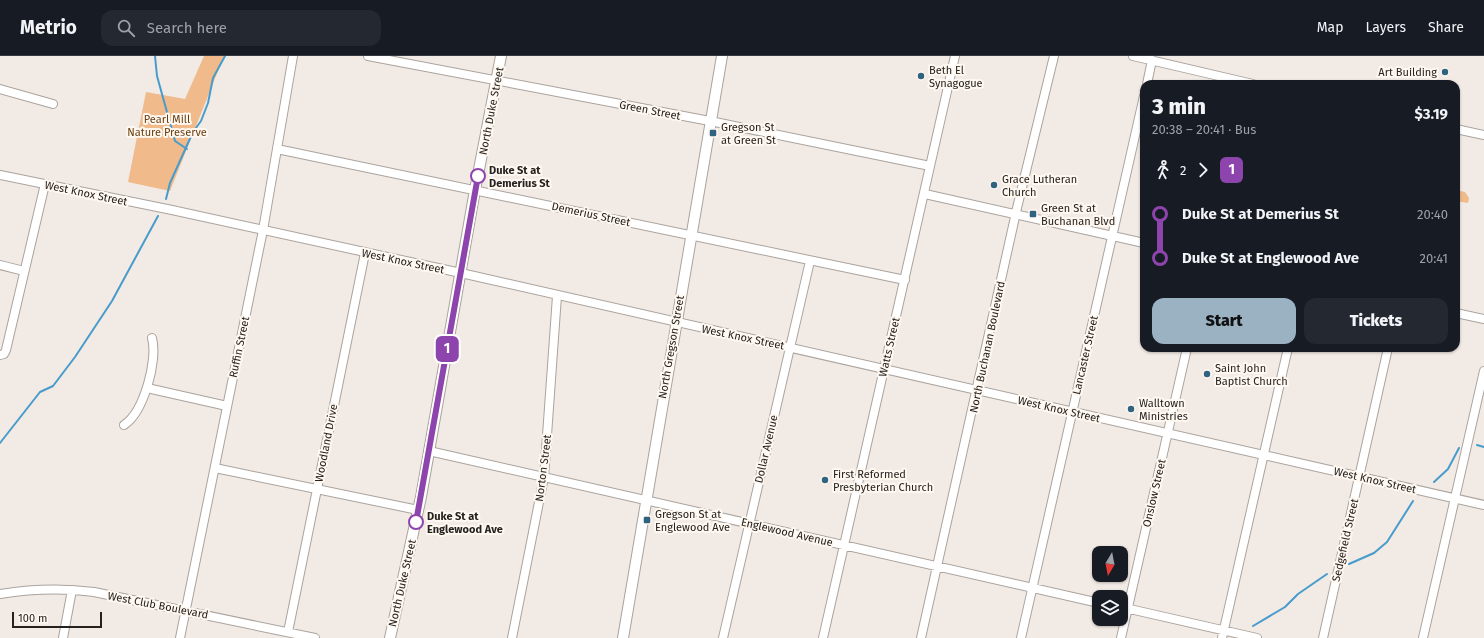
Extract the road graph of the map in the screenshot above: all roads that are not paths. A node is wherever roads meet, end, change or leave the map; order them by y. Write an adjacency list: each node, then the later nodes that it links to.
1 (293, 56): 18 (street, Ruffin Street)
2 (368, 56): 9 (street, Green Street)
3 (501, 56): 9 (main road, North Duke Street)
4 (722, 56): 15 (main road, North Gregson Street)
5 (955, 56): 19 (street, Watts Street)
6 (1054, 56): 24 (street, North Buchanan Boulevard)
7 (1133, 56): 8 (street)
8 (1152, 60): 10 (street); 11 (street)
9 (497, 80): 15 (street, Green Street); 22 (main road, North Duke Street)
10 (1148, 80)
11 (1234, 80)
12 (0, 89): 13 (street)
13 (53, 104)
14 (1140, 113): 27 (street, Lancaster Street)
15 (710, 122): 19 (street, Green Street); 26 (main road, North Gregson Street)
16 (1460, 130): 17 (street)
17 (1484, 135)
18 (277, 149): 22 (street, Demerius Street); 25 (street, Ruffin Street)
19 (930, 166): 23 (street, Watts Street)
20 (0, 175): 21 (street, West Knox Street)
21 (45, 184): 25 (street, West Knox Street); 32 (street)
22 (475, 190): 26 (street, Demerius Street); 33 (main road, North Duke Street)
23 (925, 194): 24 (street); 34 (street, Watts Street)
24 (1016, 214): 27 (street); 48 (street, North Buchanan Boulevard)
25 (263, 230): 29 (street, West Knox Street); 49 (street, Ruffin Street)
26 (690, 235): 30 (street, Demerius Street); 38 (main road, North Gregson Street)
27 (1111, 235): 28 (street); 50 (street, Lancaster Street)
28 (1140, 241)
29 (365, 253): 33 (street, West Knox Street); 58 (street, Woodland Drive)
30 (810, 261): 34 (street, Demerius Street); 40 (street, Dollar Avenue)
31 (0, 265): 32 (street)
32 (24, 270): 44 (street)
33 (461, 273): 35 (street, West Knox Street); 53 (main road, North Duke Street)
34 (905, 280): 45 (street, Watts Street)
35 (557, 296): 38 (street, West Knox Street); 56 (street, Norton Street)
36 (1460, 314): 37 (street)
37 (1484, 319)
38 (675, 322): 40 (street, West Knox Street); 60 (main road, North Gregson Street)
39 (152, 338): 47 (street)
40 (790, 347): 45 (street, West Knox Street); 63 (street, Dollar Avenue)
41 (1186, 352): 52 (street, Onslow Street)
42 (1287, 352): 54 (street)
43 (1387, 352): 57 (street, Sedgefield Street)
44 (0, 355)
45 (884, 369): 48 (street, West Knox Street); 64 (street, Watts Street)
46 (1484, 371): 59 (street)
47 (147, 388): 49 (street); 51 (street)
48 (977, 390): 50 (street, West Knox Street); 65 (street, North Buchanan Boulevard)
49 (227, 406): 55 (street, Ruffin Street)
50 (1072, 412): 52 (street, West Knox Street); 66 (street, Lancaster Street)
51 (124, 425)
52 (1168, 433): 54 (street, West Knox Street); 68 (street, Onslow Street)
53 (429, 451): 56 (street, Englewood Avenue); 62 (main road, North Duke Street)
54 (1264, 455): 57 (street, West Knox Street); 75 (street)
55 (214, 468): 58 (street); 72 (street, Ruffin Street)
56 (544, 477): 60 (street, Englewood Avenue); 80 (street, Norton Street)
57 (1359, 477): 59 (street, West Knox Street); 88 (street, Sedgefield Street)
58 (317, 489): 62 (street); 74 (street, Woodland Drive)
59 (1455, 498): 61 (street, West Knox Street); 89 (street)
60 (646, 499): 63 (street, Englewood Avenue); 81 (main road, North Gregson Street)
61 (1484, 505)
62 (418, 510): 79 (main road, North Duke Street)
63 (749, 523): 64 (street, Englewood Avenue); 82 (street, Dollar Avenue)
64 (844, 545): 65 (street, Englewood Avenue); 83 (street, Watts Street)
65 (937, 566): 66 (street, Englewood Avenue); 84 (street, North Buchanan Boulevard)
66 (1032, 588): 70 (street, Englewood Avenue); 85 (street, Lancaster Street)
67 (72, 590): 69 (street, West Club Boulevard); 72 (street, West Club Boulevard); 76 (street)
68 (1128, 592)
69 (0, 594)
70 (1092, 601)
71 (1128, 609): 75 (street)
72 (185, 611): 74 (street, West Club Boulevard); 77 (street, Ruffin Street)
73 (1122, 626): 86 (street, Onslow Street)
74 (288, 632): 78 (street, West Club Boulevard)
75 (1223, 634): 87 (street)
76 (63, 638)
77 (180, 638)
78 (315, 638)
79 (390, 638)
80 (512, 638)
81 (623, 638)
82 (723, 638)
83 (823, 638)
84 (921, 638)
85 (1020, 638)
86 (1121, 638)
87 (1258, 638)
88 (1323, 638)
89 (1423, 638)

